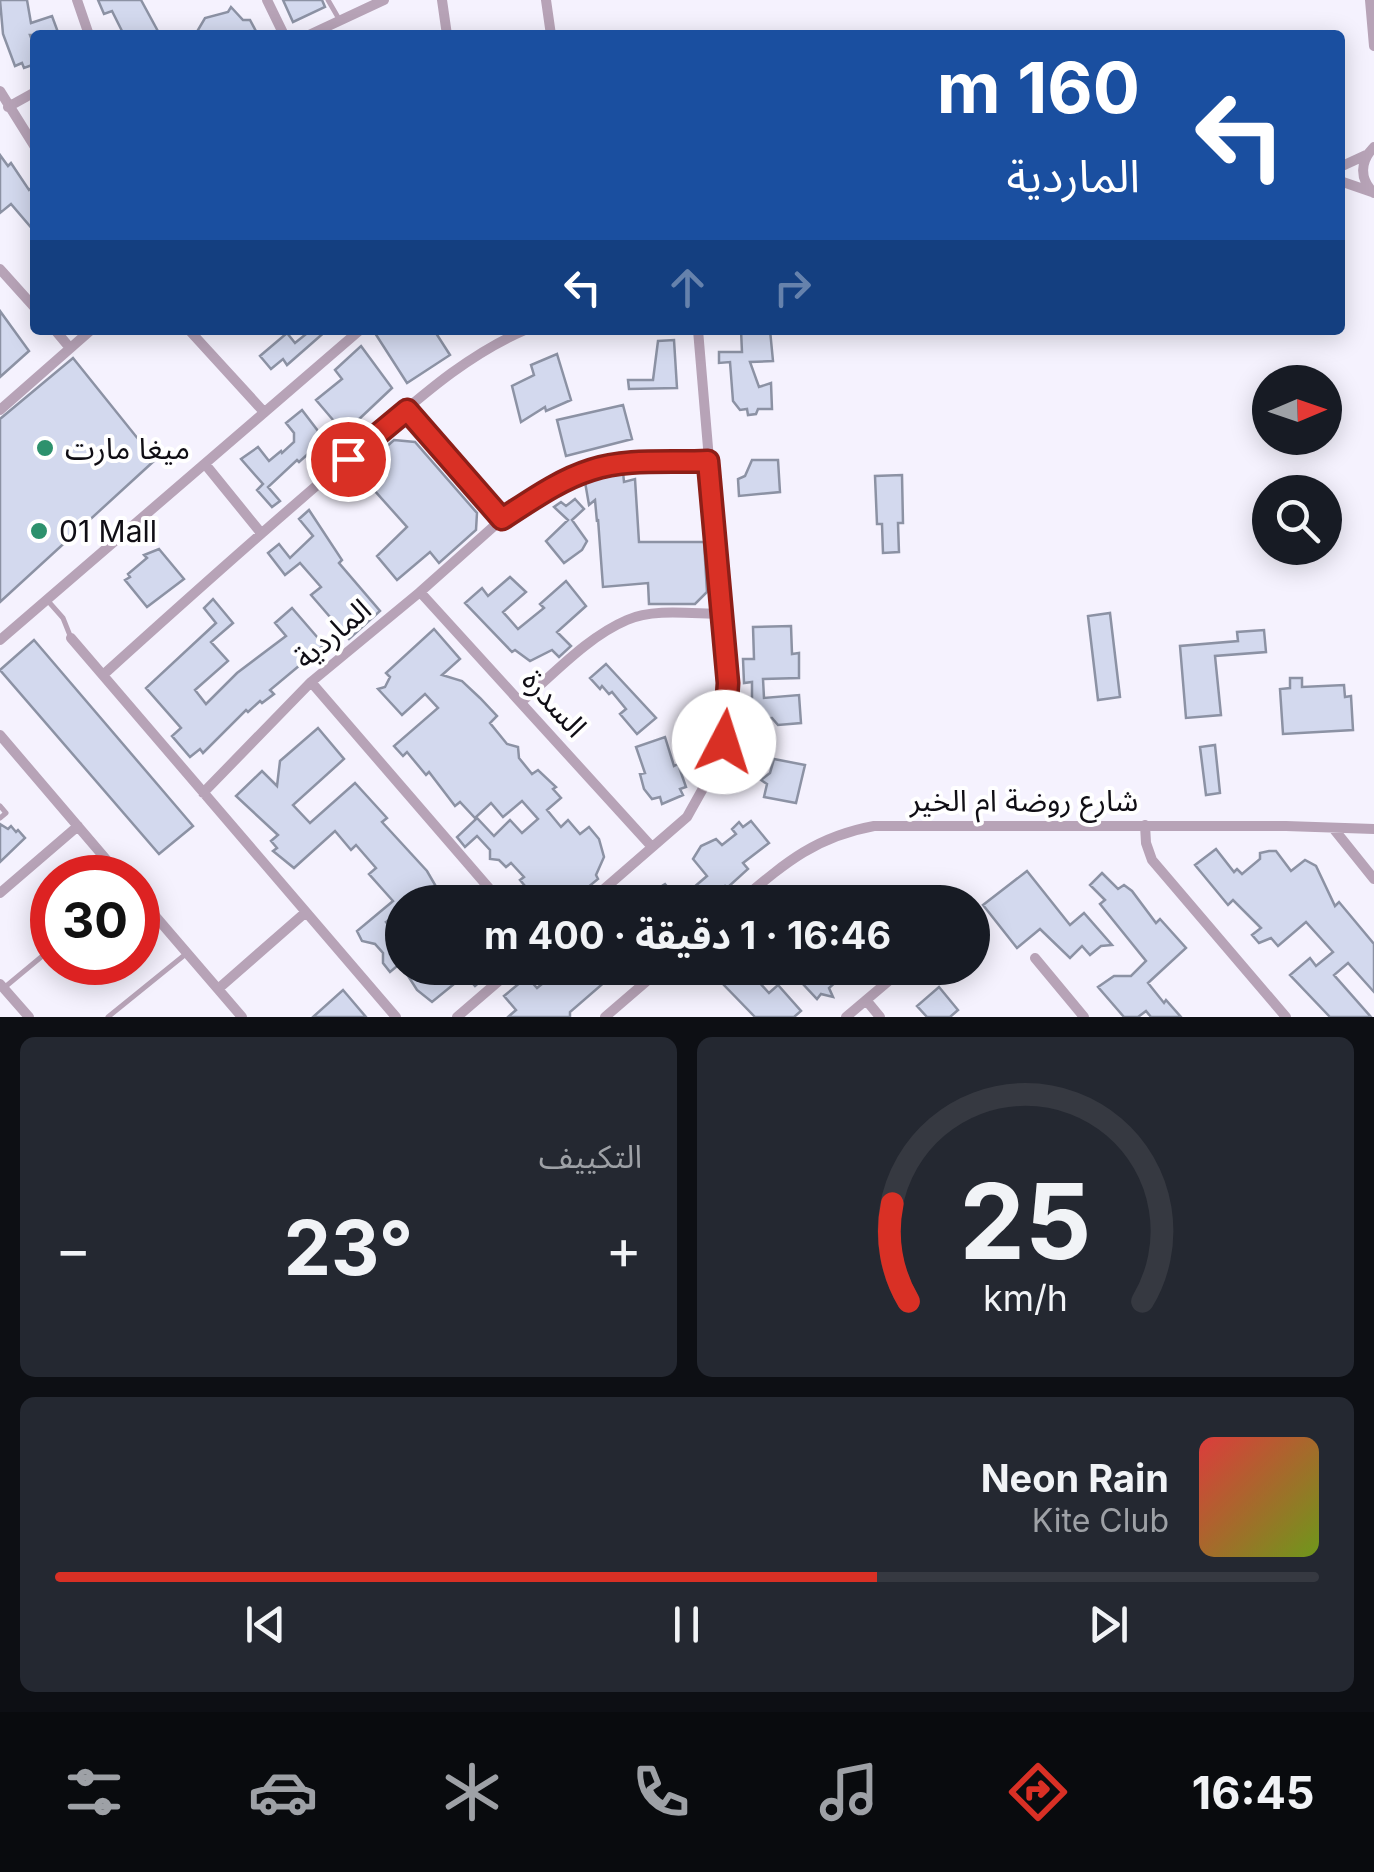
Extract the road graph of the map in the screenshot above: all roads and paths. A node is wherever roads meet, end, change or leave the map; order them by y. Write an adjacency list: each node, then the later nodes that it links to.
1 (77, 0): 9 (street)
2 (268, 0): 10 (street)
3 (328, 0): 8 (lane)
4 (384, 0): 8 (street)
5 (442, 0): 12 (street)
6 (546, 0): 13 (street)
7 (1370, 0): 14 (street)
8 (339, 19): 11 (street)
9 (87, 30)
10 (282, 30)
11 (318, 30)
12 (446, 30)
13 (550, 30)
14 (1374, 46)
15 (0, 92): 17 (street)
16 (30, 95): 17 (street)
17 (8, 107): 18 (street)
18 (30, 140)
19 (1370, 151): 20 (street); 22 (street)
20 (1345, 164)
21 (1345, 182): 22 (street)
22 (1374, 193)
23 (0, 269): 24 (street)
24 (30, 302)
25 (59, 335): 31 (street)
26 (85, 335): 31 (street)
27 (194, 335): 34 (street)
28 (354, 335): 34 (street)
29 (512, 335): 33 (street)
30 (698, 335): 35 (street)
31 (70, 348): 32 (street)
32 (0, 410)
33 (407, 410): 37 (street); 38 (street)
34 (264, 412): 36 (street)
35 (708, 461): 37 (street, الماردية); 41 (street)
36 (205, 464): 38 (street); 40 (street)
37 (502, 519): 39 (street, الماردية)
38 (260, 533): 44 (street)
39 (420, 592): 45 (street, الماردية); 46 (street, السدرة)
40 (46, 599): 42 (lane); 43 (street)
41 (722, 614): 46 (street); 55 (street)
42 (71, 638): 44 (street)
43 (0, 640)
44 (103, 675): 48 (street)
45 (311, 682): 48 (street, الماردية); 58 (street)
46 (521, 702): 55 (street, السدرة)
47 (0, 735): 52 (street)
48 (202, 793): 62 (street)
49 (0, 806): 50 (lane)
50 (0, 818)
51 (1145, 825): 53 (street, شارع روضة ام الخير); 60 (street, شارع روضة ام الخير); 82 (street)
52 (78, 826): 56 (street); 61 (street)
53 (1333, 828): 54 (street, شارع روضة ام الخير); 57 (street)
54 (1374, 829)
55 (652, 848): 59 (street)
56 (103, 855)
57 (1374, 879)
58 (486, 885)
59 (611, 885)
60 (759, 885)
61 (0, 892)
62 (306, 912): 71 (street); 77 (street)
63 (160, 922): 64 (street)
64 (187, 953): 71 (street); 75 (lane)
65 (1035, 958): 73 (street)
66 (30, 965): 70 (lane)
67 (494, 985): 78 (street)
68 (641, 985): 79 (street)
69 (884, 985): 72 (street)
70 (2, 986): 74 (street)
71 (218, 989): 76 (street)
72 (866, 1000): 80 (street); 81 (street)
73 (1078, 1015)
74 (29, 1017)
75 (108, 1017)
76 (242, 1017)
77 (396, 1017)
78 (457, 1017)
79 (605, 1017)
80 (846, 1017)
81 (880, 1017)
82 (1286, 1017)

